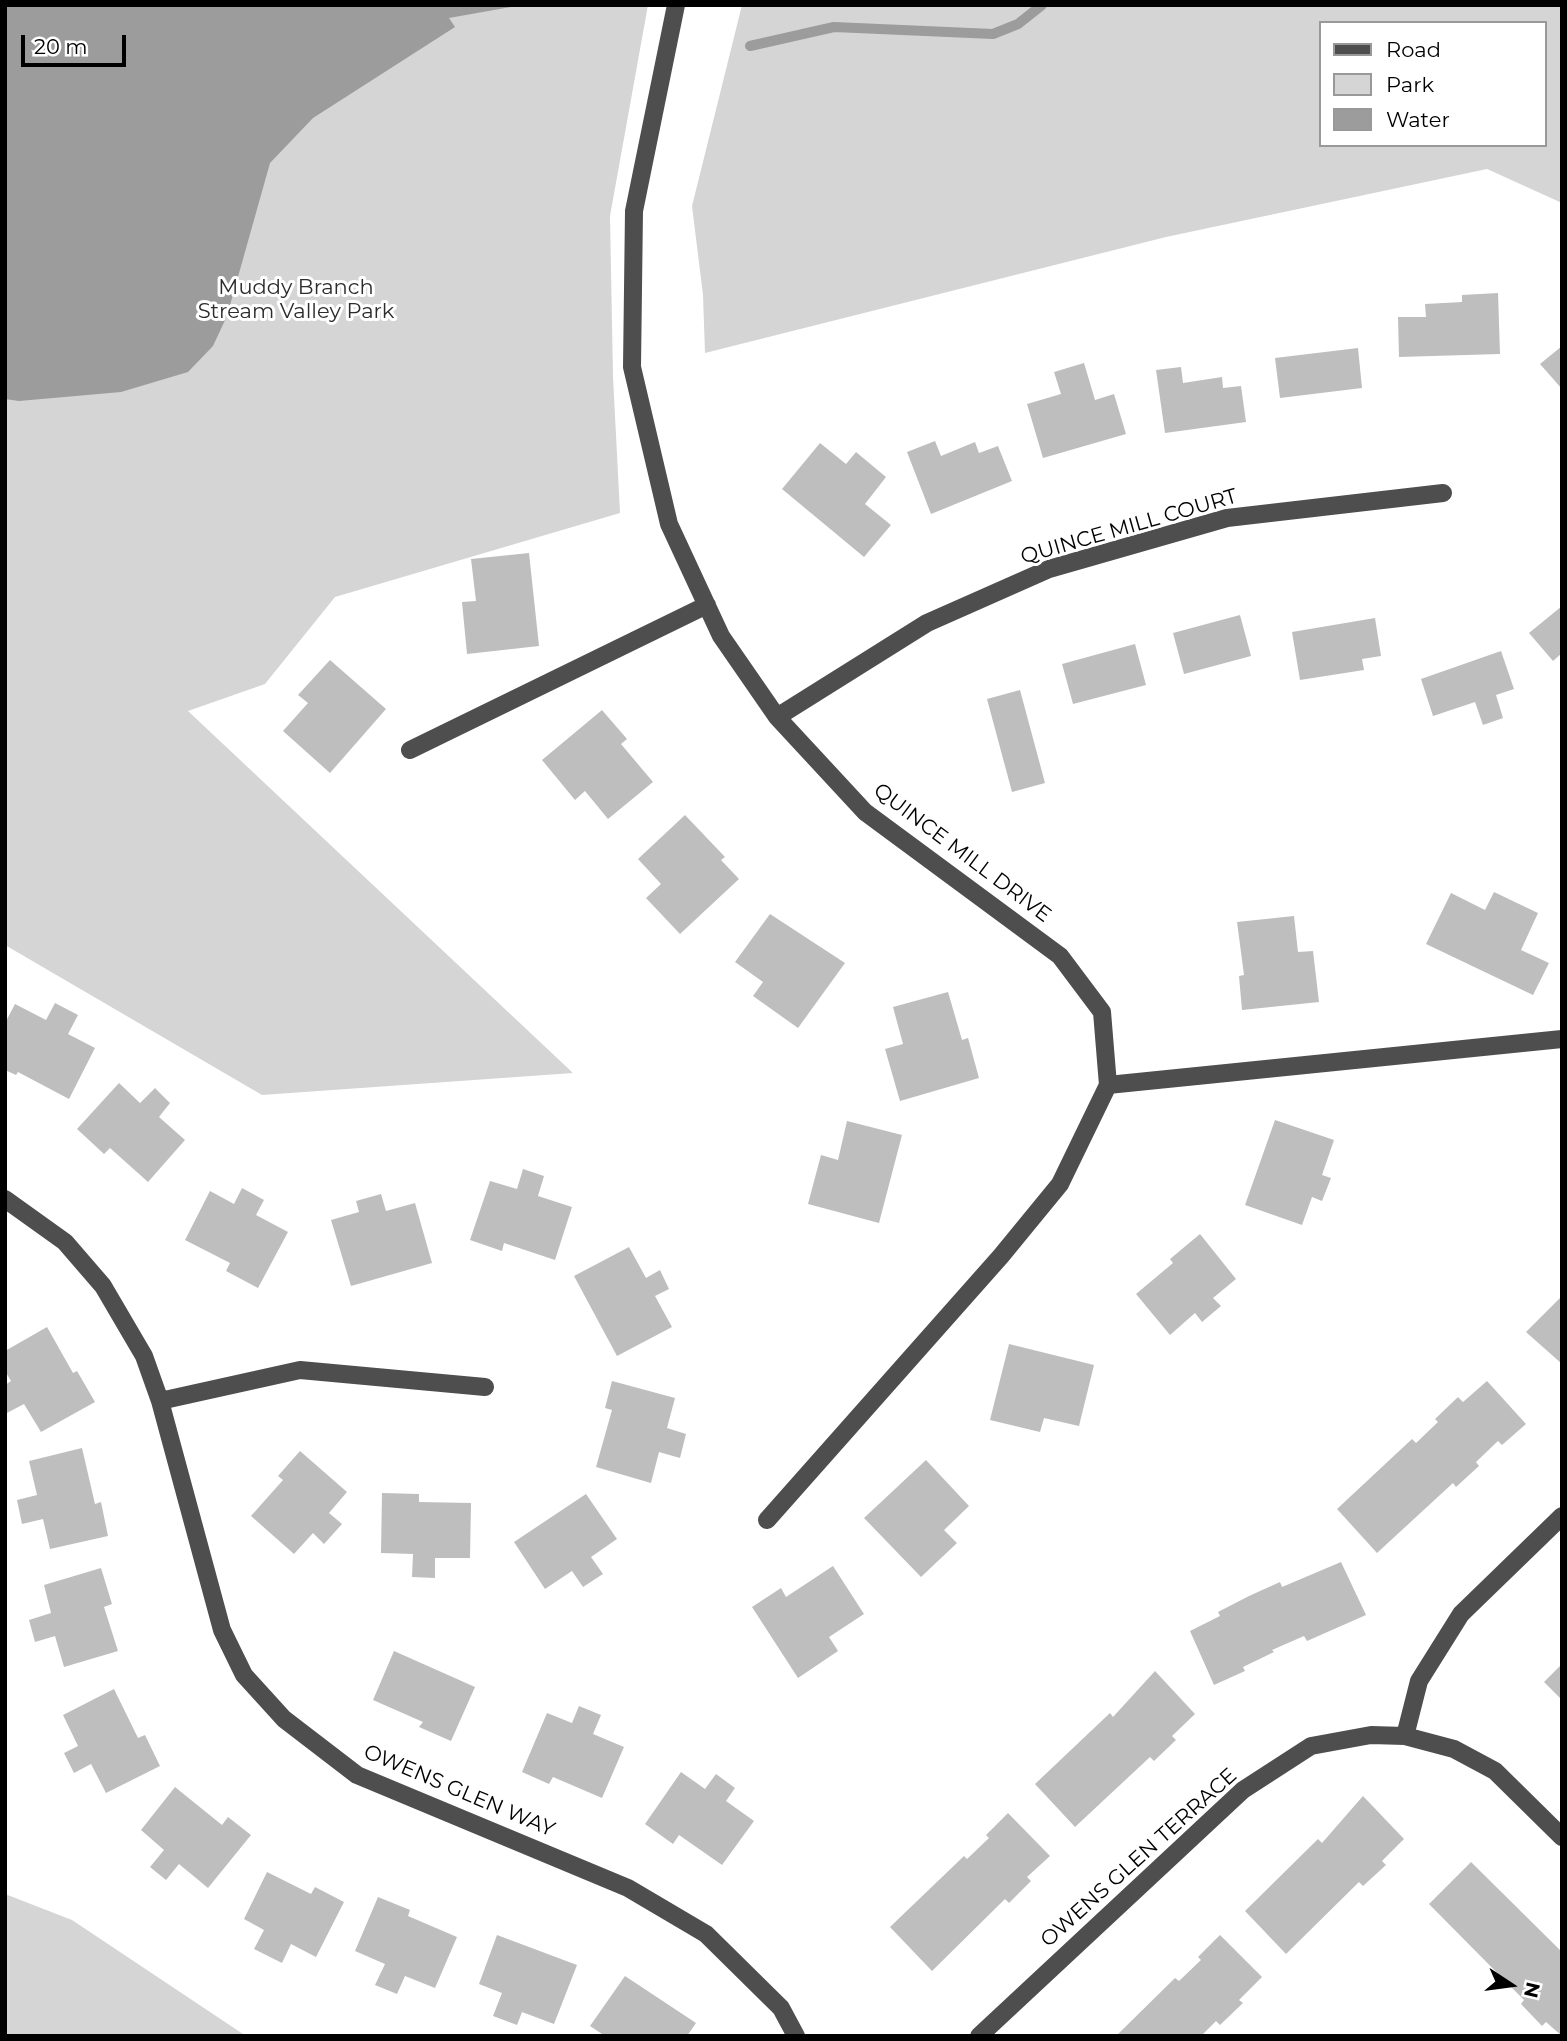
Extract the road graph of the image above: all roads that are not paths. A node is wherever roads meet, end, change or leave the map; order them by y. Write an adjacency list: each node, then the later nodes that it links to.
1 (676, 5): 3 (street, QUINCE MILL DRIVE)
2 (1443, 494): 4 (street, QUINCE MILL COURT)
3 (706, 605): 4 (street, QUINCE MILL DRIVE); 5 (street)
4 (777, 717): 7 (street, QUINCE MILL DRIVE)
5 (410, 750)
6 (1562, 1039): 7 (street)
7 (1108, 1084): 12 (street)
8 (5, 1199): 10 (street, OWENS GLEN WAY)
9 (485, 1387): 10 (street)
10 (160, 1401): 15 (street, OWENS GLEN WAY)
11 (1562, 1516): 13 (street)
12 (767, 1520)
13 (1405, 1736): 14 (street, OWENS GLEN TERRACE); 16 (street, OWENS GLEN TERRACE)
14 (1562, 1838)
15 (796, 2036)
16 (979, 2036)

